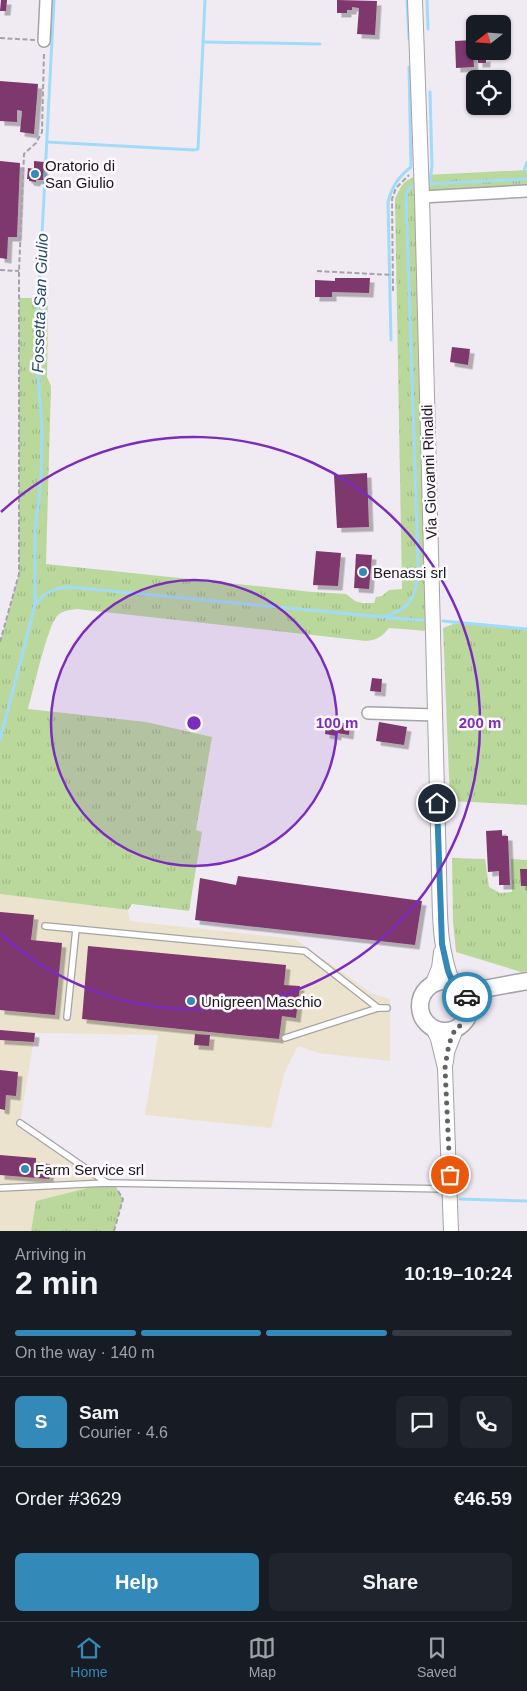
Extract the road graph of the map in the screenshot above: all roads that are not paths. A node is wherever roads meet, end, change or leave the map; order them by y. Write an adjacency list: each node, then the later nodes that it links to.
1 (46, 0): 3 (street)
2 (415, 0): 4 (street, Via Giovanni Rinaldi)
3 (44, 41)
4 (421, 184): 5 (street); 7 (street, Via Giovanni Rinaldi)
5 (527, 191)
6 (368, 713): 7 (street)
7 (436, 715): 10 (street, Via Giovanni Rinaldi)
8 (45, 926): 9 (lane)
9 (76, 929): 15 (lane); 18 (lane)
10 (442, 944): 12 (street, Via Giovanni Rinaldi); 13 (street, Via Giovanni Rinaldi)
11 (527, 981): 14 (main road)
12 (432, 985): 13 (main road); 19 (main road)
13 (458, 986): 14 (main road); 17 (main road)
14 (498, 987): 17 (main road)
15 (378, 1008): 16 (lane); 21 (lane)
16 (387, 1008)
17 (468, 1012): 20 (main road)
18 (67, 1017)
19 (433, 1028): 20 (main road); 22 (street)
20 (456, 1029): 22 (street)
21 (285, 1038)
22 (445, 1068): 26 (street)
23 (20, 1123): 24 (lane)
24 (106, 1183): 25 (lane); 26 (lane)
25 (0, 1188)
26 (451, 1189): 27 (street)
27 (451, 1231)

